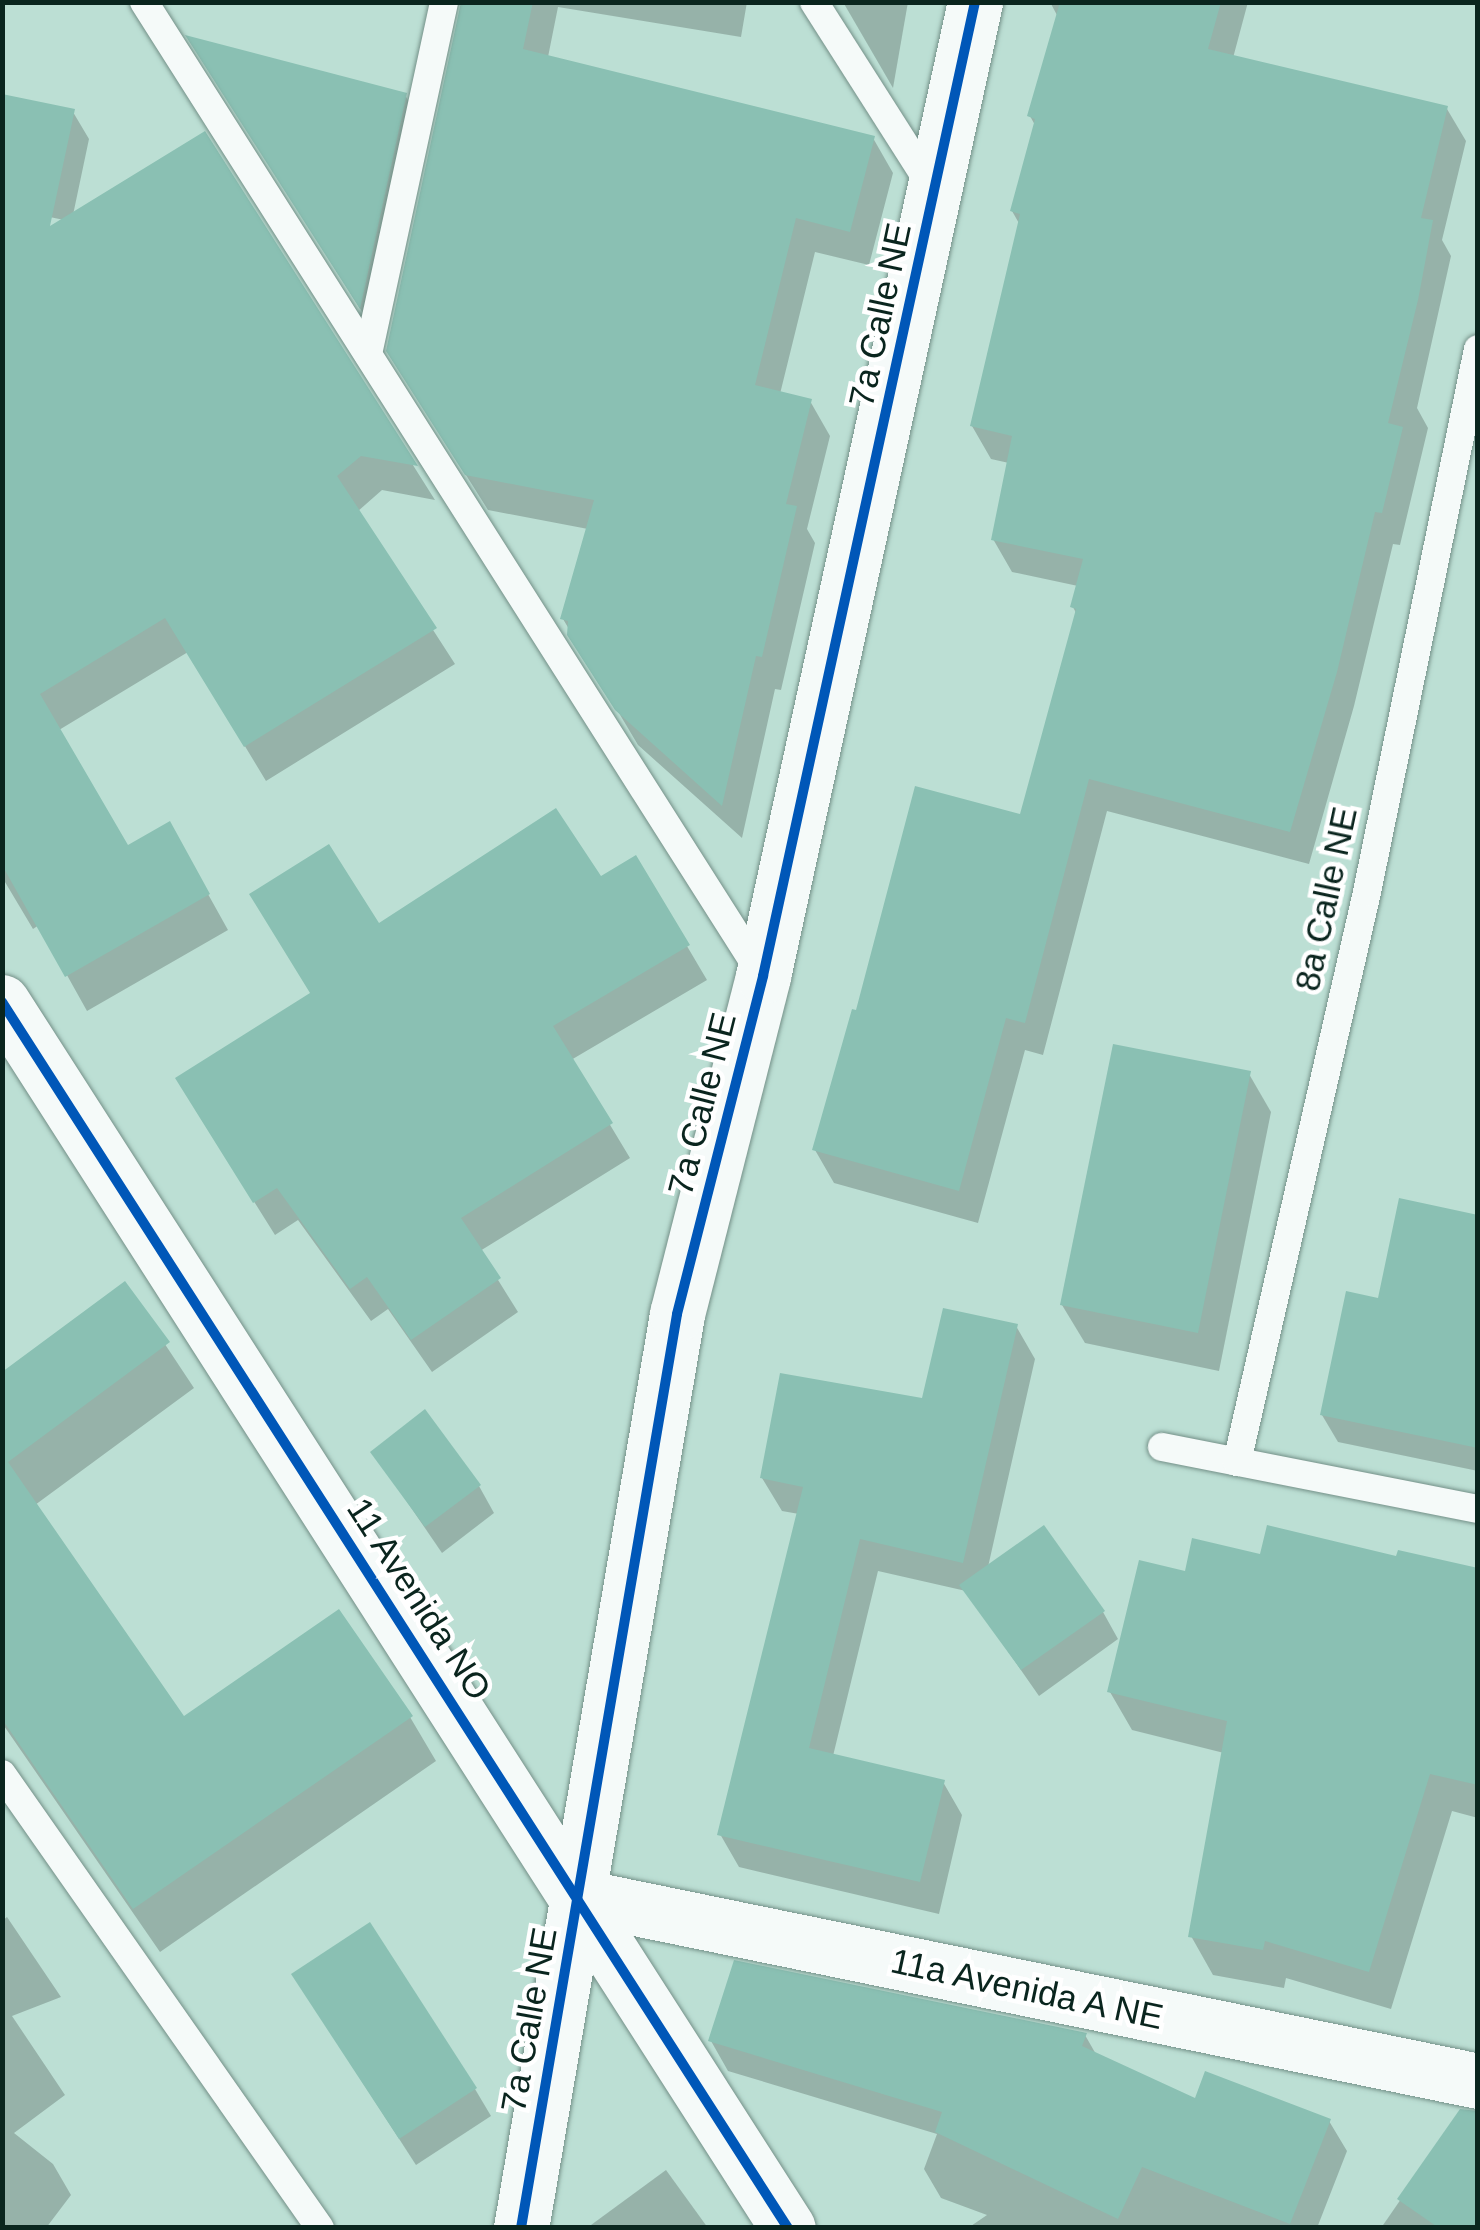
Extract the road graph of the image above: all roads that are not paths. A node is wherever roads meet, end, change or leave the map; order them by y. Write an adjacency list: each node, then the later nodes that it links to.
1 (144, 2): 7 (lane)
2 (444, 2): 7 (lane)
3 (814, 2): 5 (lane)
4 (975, 2): 5 (street, 7a Calle NE)
5 (935, 192): 8 (street, 7a Calle NE)
6 (1478, 350): 11 (lane, 8a Calle NE)
7 (368, 354): 8 (lane)
8 (762, 976): 14 (street, 7a Calle NE)
9 (2, 1002): 14 (street, 11 Avenida NO)
10 (1162, 1446): 11 (lane)
11 (1237, 1462): 12 (lane)
12 (1478, 1510)
13 (2, 1774): 16 (lane)
14 (578, 1896): 15 (street, 11a Avenida A NE); 17 (street, 7a Calle NE); 18 (street, 11 Avenida NO)
15 (1478, 2082)
16 (320, 2228)
17 (521, 2228)
18 (788, 2228)

